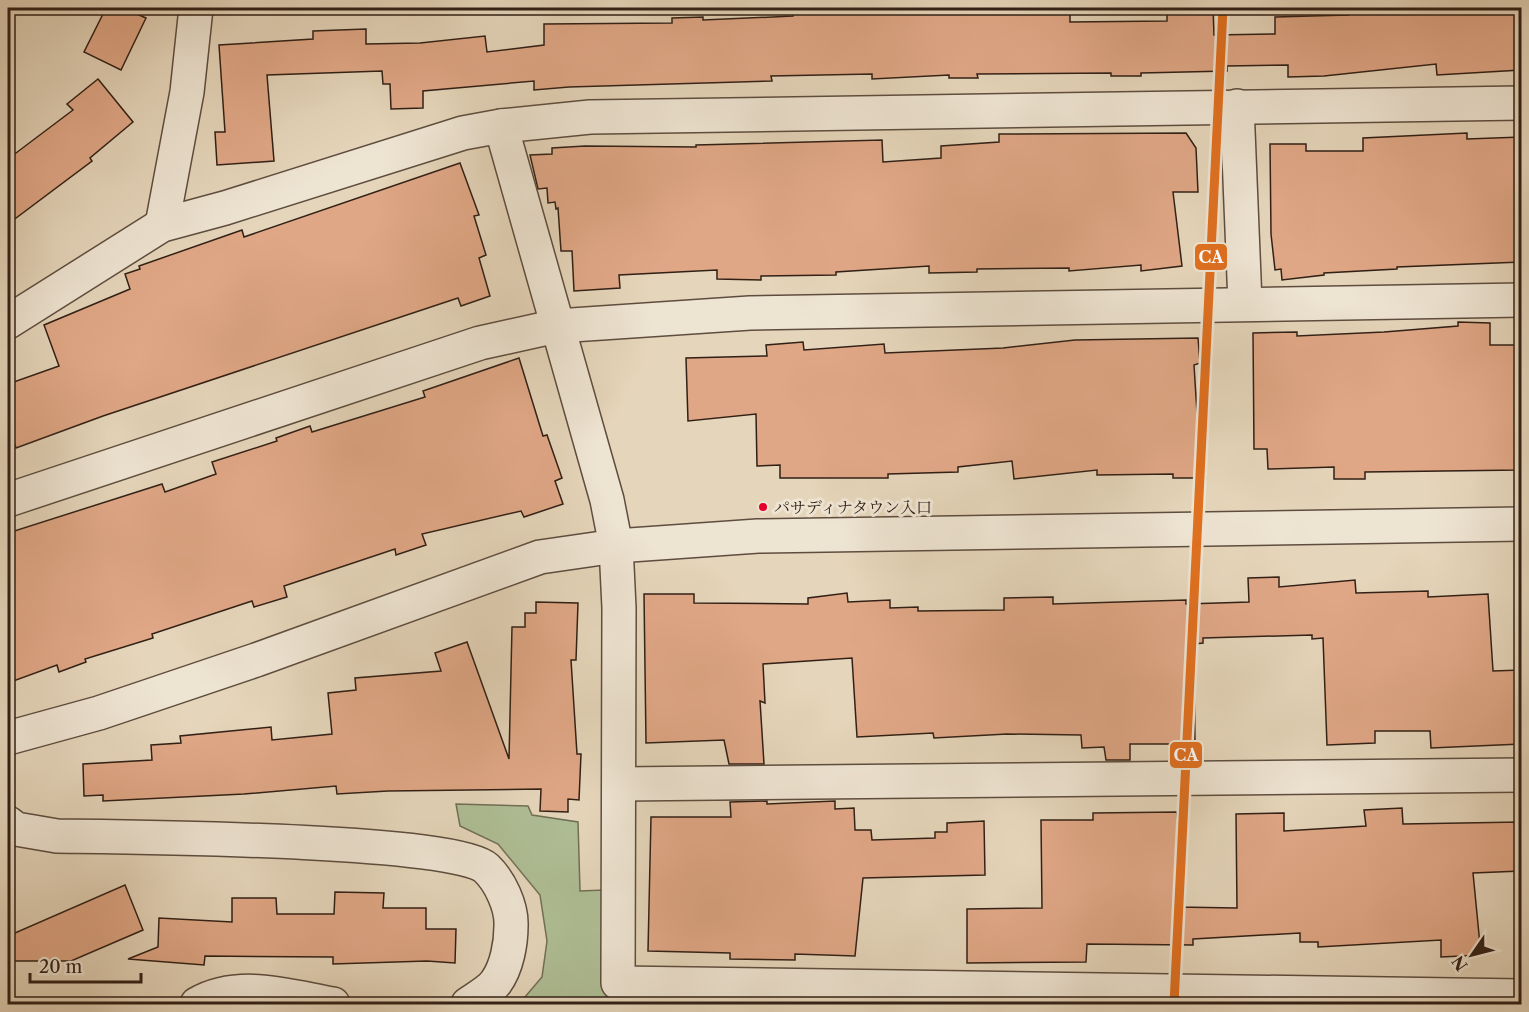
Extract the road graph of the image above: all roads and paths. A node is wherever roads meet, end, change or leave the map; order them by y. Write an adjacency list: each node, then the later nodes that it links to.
1 (196, 8): 5 (street)
2 (1521, 103): 3 (street)
3 (1237, 106): 4 (street); 7 (street)
4 (501, 126): 5 (street); 9 (street)
5 (162, 225): 8 (street)
6 (1521, 300): 7 (street)
7 (1245, 303): 9 (street)
8 (8, 322)
9 (557, 326): 10 (street); 12 (street)
10 (8, 500)
11 (1521, 524): 12 (street)
12 (616, 546): 13 (street); 15 (street)
13 (8, 738)
14 (1521, 775): 15 (street)
15 (621, 784): 17 (street)
16 (8, 823): 20 (street)
17 (1521, 996)
18 (197, 1005): 19 (street)
19 (333, 1005)
20 (468, 1005)

